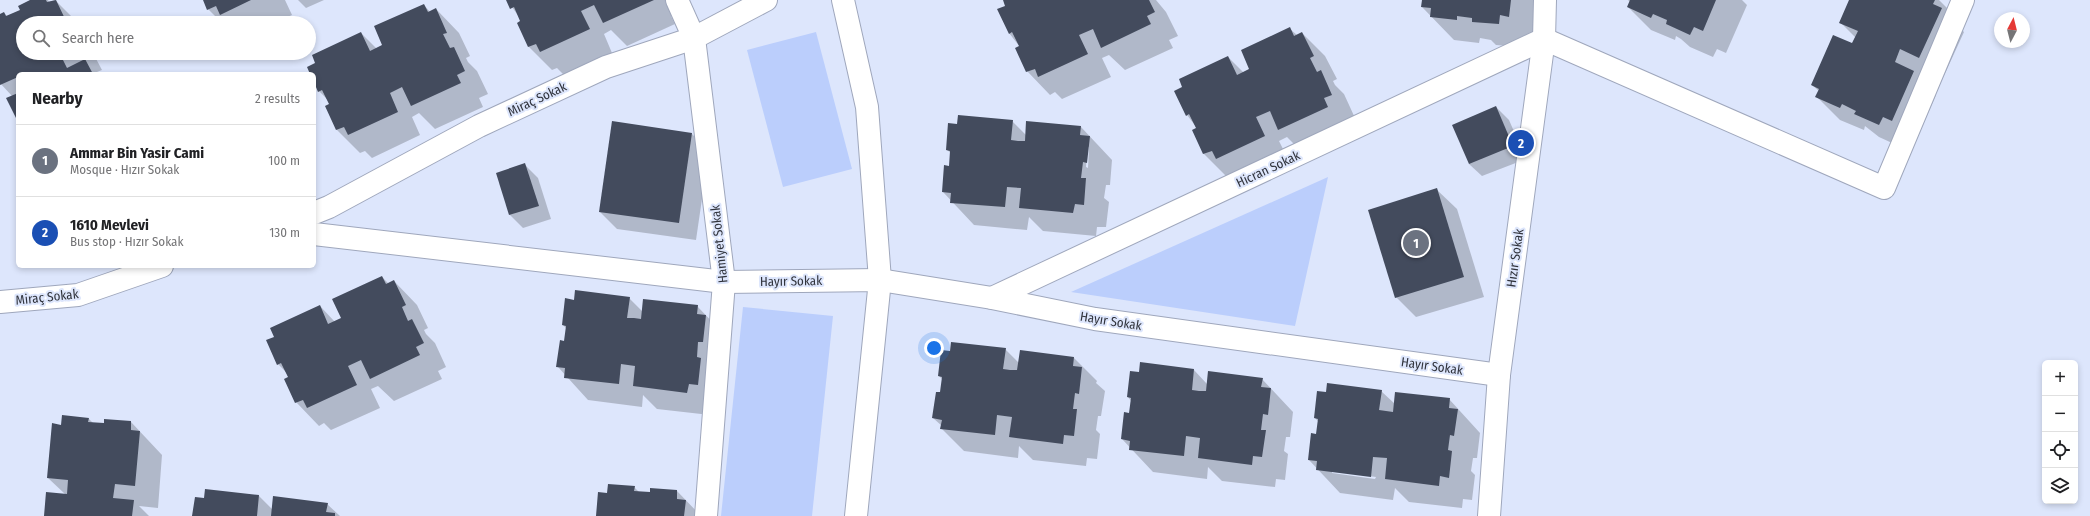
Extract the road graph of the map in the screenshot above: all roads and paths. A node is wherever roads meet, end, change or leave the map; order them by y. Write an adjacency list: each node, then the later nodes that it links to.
1 (677, 0): 6 (street, Hamiyet Sokak)
2 (766, 0): 6 (street, Miraç Sokak)
3 (843, 0): 11 (street)
4 (1545, 0): 7 (street, Hızır Sokak)
5 (1963, 0): 7 (street)
6 (694, 38): 8 (street, Miraç Sokak); 12 (street, Hamiyet Sokak)
7 (1544, 40): 13 (street, Hicran Sokak); 15 (street, Hızır Sokak)
8 (316, 212)
9 (316, 234): 12 (street)
10 (156, 268): 14 (street, Miraç Sokak)
11 (880, 280): 12 (street, Hayır Sokak); 13 (street, Hayır Sokak); 17 (street)
12 (724, 282): 16 (street, Hamiyet Sokak)
13 (992, 298): 15 (street, Hayır Sokak)
14 (0, 302)
15 (1499, 375): 18 (street, Hızır Sokak)
16 (706, 516)
17 (856, 516)
18 (1489, 516)

